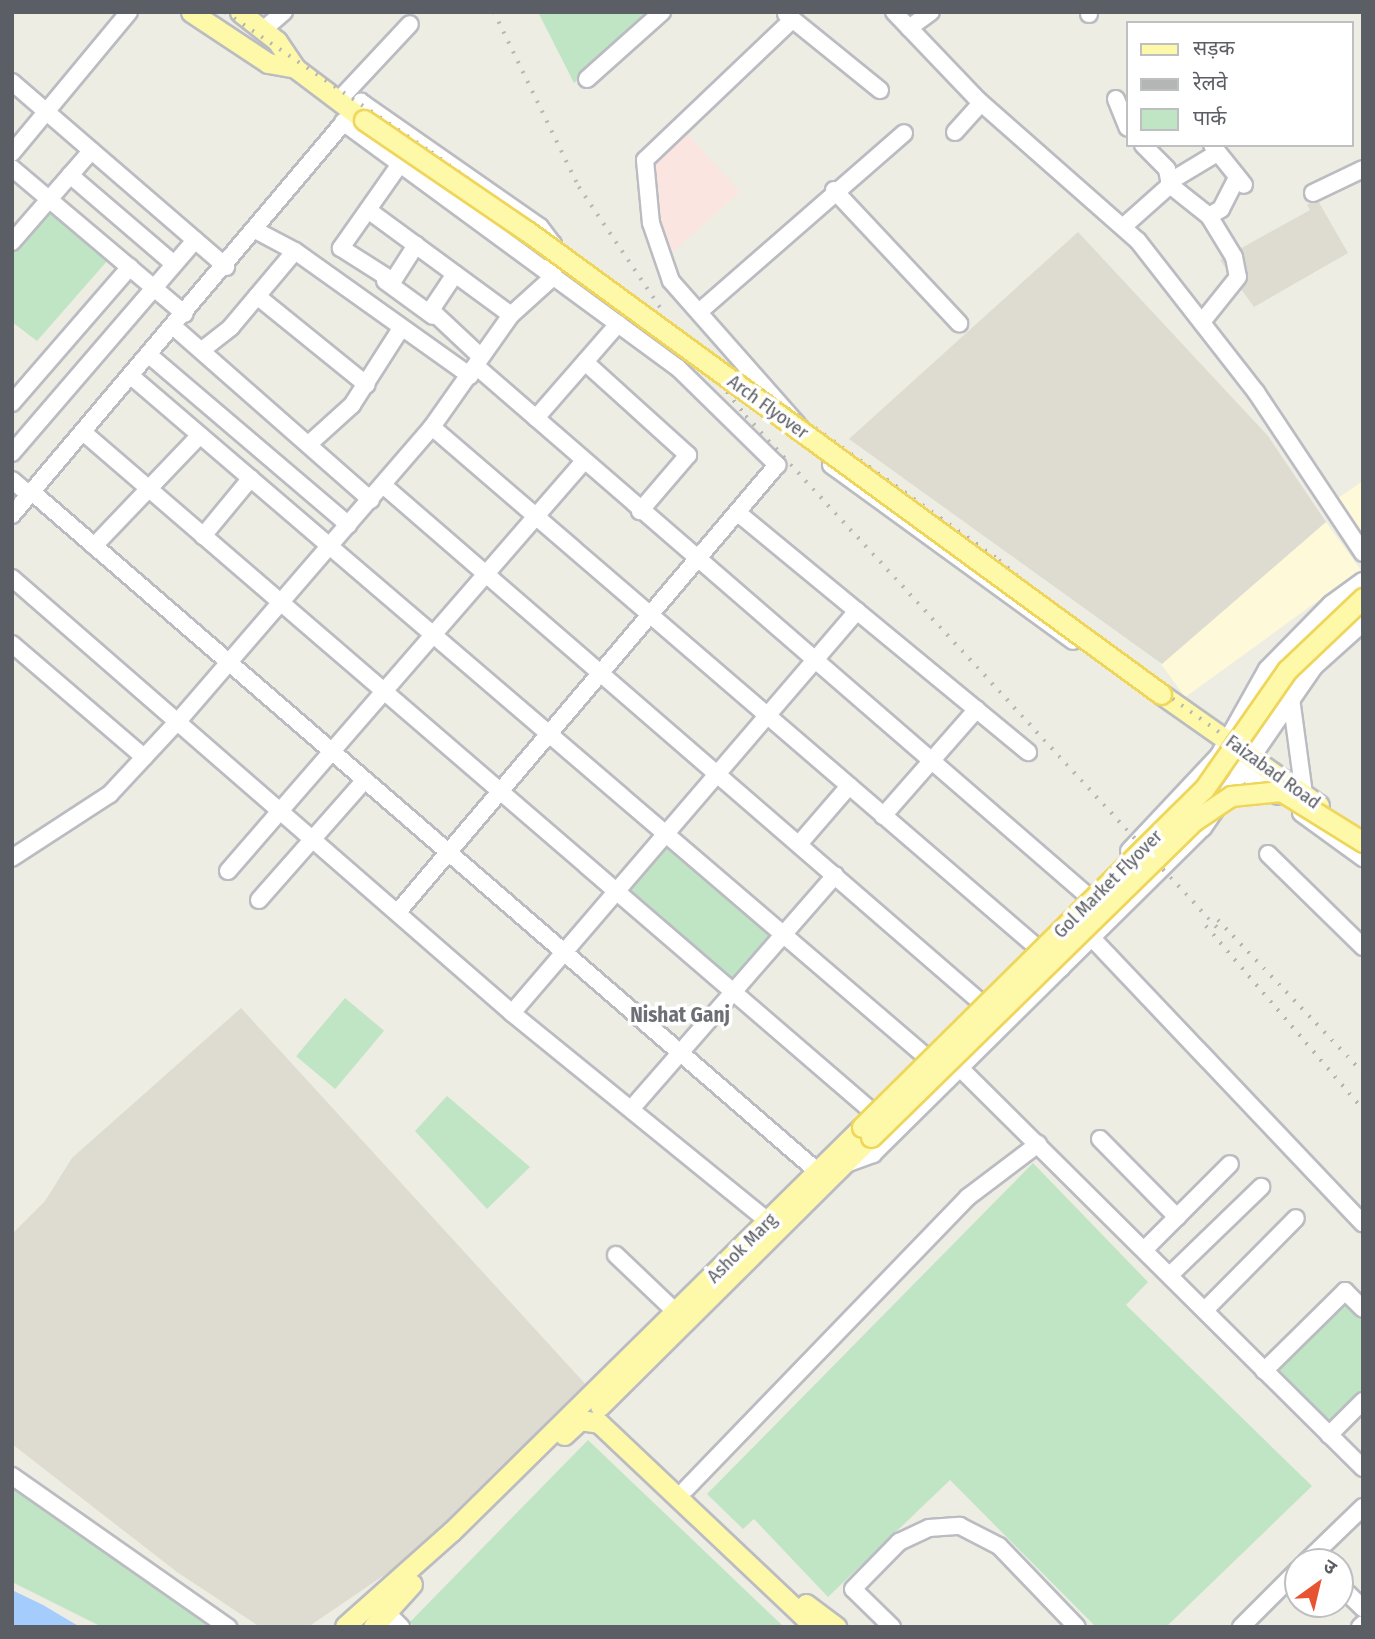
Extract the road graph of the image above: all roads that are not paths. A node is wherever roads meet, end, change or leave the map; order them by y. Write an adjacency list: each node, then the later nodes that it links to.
1 (129, 12): 18 (street)
2 (191, 12): 12 (main road)
3 (240, 12): 11 (main road)
4 (284, 12): 11 (street)
5 (662, 12): 13 (street)
6 (894, 12): 10 (street)
7 (931, 12): 10 (street)
8 (788, 16): 15 (street); 51 (street)
9 (410, 24): 19 (street)
10 (909, 28): 17 (street)
11 (263, 30): 12 (main road)
12 (295, 68): 19 (main road)
13 (587, 79)
14 (12, 82): 18 (street)
15 (880, 90)
16 (1116, 99): 20 (street)
17 (981, 103): 21 (street); 37 (street)
18 (47, 113): 25 (street); 26 (street)
19 (349, 113): 27 (street); 38 (street); 47 (street); 106 (main road, Arch Flyover, bridge)
20 (1126, 123)
21 (955, 132)
22 (904, 133): 32 (street)
23 (1145, 147): 31 (street)
24 (1214, 149): 31 (street); 36 (street)
25 (91, 150): 30 (street); 39 (street)
26 (12, 153)
27 (400, 164): 35 (street); 47 (street)
28 (12, 168): 34 (street)
29 (1363, 169): 33 (street)
30 (70, 175): 34 (street); 43 (street)
31 (1170, 184): 36 (street); 37 (street)
32 (834, 190): 51 (street); 56 (street)
33 (1312, 193)
34 (49, 199): 40 (street); 44 (street)
35 (368, 210): 41 (street); 48 (street)
36 (1209, 216): 55 (street)
37 (1124, 226): 55 (street)
38 (257, 231): 42 (street); 45 (street)
39 (195, 240): 43 (street); 45 (street)
40 (12, 242)
41 (416, 245): 46 (street); 48 (street)
42 (295, 251): 50 (street); 59 (street)
43 (174, 264): 49 (street)
44 (130, 267): 49 (street); 66 (street)
45 (226, 267): 52 (street)
46 (455, 274): 53 (street); 54 (street)
47 (553, 277): 53 (street); 57 (street)
48 (385, 281): 54 (street)
49 (154, 288): 52 (street); 72 (street)
50 (257, 296): 60 (street); 65 (street)
51 (699, 312): 106 (street)
52 (185, 314): 58 (street)
53 (511, 315): 63 (street)
54 (433, 316): 63 (street)
55 (1202, 322): 88 (street)
56 (959, 323)
57 (618, 324): 62 (street); 81 (street)
58 (174, 327): 60 (street); 61 (street)
59 (400, 330): 63 (street); 65 (street)
60 (202, 350): 71 (street)
61 (149, 355): 64 (street); 84 (street)
62 (585, 362): 67 (street); 80 (street)
63 (475, 366): 67 (street); 68 (street)
64 (131, 376): 69 (street); 70 (street)
65 (367, 385): 71 (street)
66 (12, 404)
67 (537, 418): 73 (street)
68 (432, 427): 76 (street); 83 (street)
69 (83, 432): 77 (street); 78 (street)
70 (200, 435): 74 (street); 77 (street)
71 (310, 443): 79 (street)
72 (12, 453)
73 (584, 461): 80 (street); 83 (street)
74 (251, 478): 85 (street); 87 (street)
75 (12, 480): 78 (street)
76 (383, 485): 79 (street); 90 (street)
77 (148, 488): 85 (street); 86 (street)
78 (31, 493): 82 (street); 86 (street)
79 (371, 499): 84 (street)
80 (640, 511): 89 (street)
81 (738, 513): 89 (street); 95 (street)
82 (12, 515)
83 (534, 516): 90 (street); 96 (street)
84 (349, 525): 87 (street)
85 (204, 536): 94 (street)
86 (94, 546): 101 (street)
87 (330, 546): 94 (street); 98 (street)
88 (1363, 553)
89 (699, 563): 96 (street); 100 (street)
90 (485, 573): 98 (street); 102 (street)
91 (12, 578): 108 (street)
92 (1363, 581): 110 (street, Ashok Marg)
93 (1363, 598): 156 (main road, Gol Market Flyover, bridge)
94 (281, 602): 101 (street); 103 (street)
95 (858, 611): 100 (street); 105 (street)
96 (652, 617): 102 (street); 107 (street)
97 (1363, 623): 104 (street, Ashok Marg)
98 (433, 634): 103 (street); 109 (street)
99 (12, 644): 113 (street)
100 (815, 662): 107 (street); 114 (street)
101 (228, 663): 108 (street); 112 (street)
102 (602, 675): 109 (street); 116 (street)
103 (384, 692): 112 (street); 119 (street)
104 (1291, 698): 115 (street, Ashok Marg); 120 (street)
105 (977, 709): 111 (street); 114 (street)
106 (1182, 710): 110 (main road, Faizabad Road)
107 (768, 717): 116 (street); 118 (street)
108 (177, 721): 113 (street); 121 (street)
109 (551, 735): 119 (street); 124 (street)
110 (1222, 746): 115 (main road, Faizabad Road); 123 (street, Ashok Marg)
111 (1028, 752)
112 (331, 753): 117 (street); 121 (street)
113 (144, 757): 133 (street)
114 (932, 761): 122 (street); 139 (street)
115 (1247, 763): 120 (main road, Faizabad Road); 129 (street, Ashok Marg); 134 (street, Faizabad Road)
116 (719, 775): 124 (street); 128 (street)
117 (364, 780): 126 (street); 130 (street)
118 (849, 786): 122 (street); 128 (street)
119 (500, 793): 130 (street); 138 (street)
120 (1304, 794): 125 (main road, Faizabad Road)
121 (281, 811): 126 (street); 135 (street)
122 (883, 816): 145 (street)
123 (1153, 825): 129 (street); 132 (street, Ashok Marg)
124 (667, 835): 138 (street); 143 (street)
125 (1363, 836)
126 (313, 839): 140 (street); 141 (street)
127 (1363, 842): 156 (main road, Gol Market Flyover, bridge)
128 (799, 844): 136 (street)
129 (1181, 849): 137 (street, Ashok Marg)
130 (448, 853): 141 (street); 147 (street)
131 (1268, 854): 146 (street)
132 (1123, 856): 137 (street); 139 (street, Ashok Marg)
133 (12, 858)
134 (1363, 858)
135 (228, 871)
136 (835, 875): 143 (street); 150 (street)
137 (1149, 882): 142 (street, Ashok Marg)
138 (616, 893): 147 (street); 149 (street)
139 (1087, 894): 142 (street); 145 (street, Ashok Marg)
140 (259, 900)
141 (397, 913): 151 (street)
142 (1112, 917): 144 (street, Ashok Marg)
143 (783, 934): 149 (street); 153 (street)
144 (1091, 937): 148 (street, Ashok Marg); 166 (street)
145 (1036, 944): 148 (street); 150 (street, Ashok Marg)
146 (1363, 947)
147 (564, 953): 151 (street); 152 (street)
148 (1061, 968): 154 (street, Ashok Marg)
149 (732, 992): 152 (street); 156 (street)
150 (978, 1000): 153 (street, Ashok Marg)
151 (512, 1013): 155 (street)
152 (681, 1052): 155 (street); 161 (street)
153 (923, 1054): 156 (street, Ashok Marg)
154 (960, 1068): 158 (street); 159 (street, Ashok Marg)
155 (632, 1108): 165 (street)
156 (867, 1124): 159 (main road, Gol Market Flyover); 159 (street, Ashok Marg)
157 (1100, 1139): 163 (street)
158 (1038, 1144): 167 (street); 179 (street)
159 (840, 1160): 161 (main road, Ashok Marg); 174 (main road, Ashok Marg)
160 (1230, 1164): 163 (street)
161 (818, 1172): 165 (main road, Ashok Marg)
162 (1261, 1186): 169 (street)
163 (1177, 1217): 167 (street)
164 (1296, 1218): 171 (street)
165 (768, 1221): 172 (main road, Ashok Marg)
166 (1363, 1224)
167 (1144, 1249): 169 (street)
168 (617, 1255): 172 (street)
169 (1170, 1275): 171 (street)
170 (1363, 1309): 173 (street)
171 (1205, 1310): 173 (street)
172 (677, 1313): 174 (main road, Ashok Marg)
173 (1264, 1371): 176 (street)
174 (594, 1401): 179 (main road); 186 (main road, Ashok Marg)
175 (1363, 1401): 176 (street)
176 (1329, 1435): 177 (street)
177 (1363, 1468)
178 (12, 1476): 184 (street)
179 (686, 1489): 190 (main road)
180 (1363, 1507): 181 (street)
181 (1323, 1548)
182 (1284, 1584): 193 (street)
183 (385, 1611): 187 (main road); 188 (street); 189 (main road)
184 (229, 1627)
185 (327, 1627): 186 (main road)
186 (346, 1627)
187 (373, 1627)
188 (401, 1627)
189 (815, 1627)
190 (835, 1627)
191 (892, 1627): 192 (street)
192 (1077, 1627)
193 (1241, 1627)

